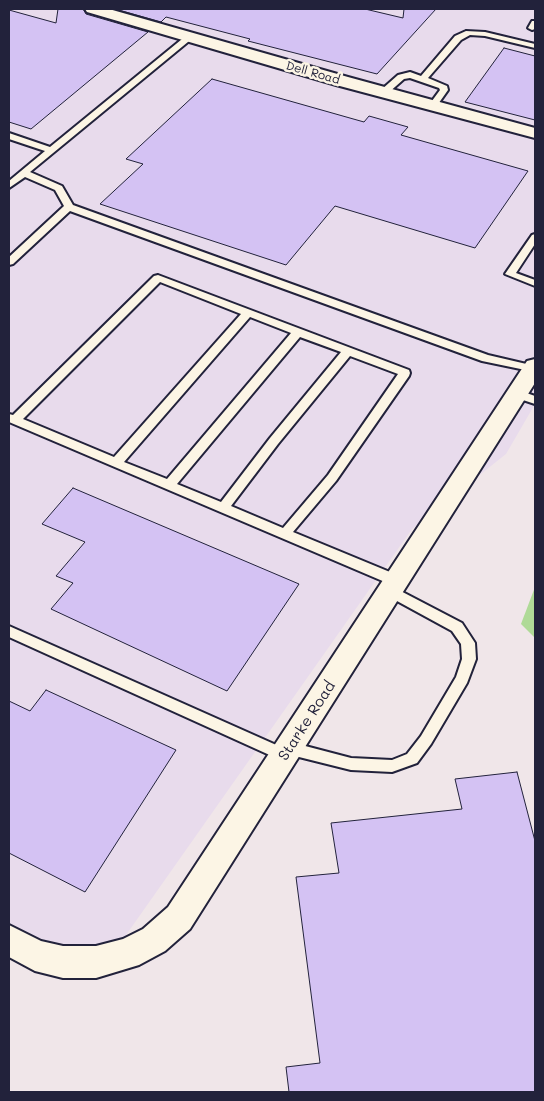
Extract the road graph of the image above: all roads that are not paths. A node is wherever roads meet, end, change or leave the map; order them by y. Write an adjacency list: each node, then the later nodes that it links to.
1 (93, 9): 2 (street, Dell Road)
2 (190, 37): 5 (street, Dell Road); 9 (lane)
3 (535, 46): 4 (lane)
4 (423, 79): 5 (lane); 6 (lane)
5 (384, 92): 6 (street, Dell Road)
6 (433, 105): 7 (street, Dell Road)
7 (535, 133)
8 (9, 136): 9 (lane)
9 (52, 150): 10 (lane)
10 (24, 173): 11 (lane); 12 (lane)
11 (9, 185)
12 (69, 207): 14 (lane); 19 (lane)
13 (535, 237): 15 (lane)
14 (9, 262)
15 (535, 283)
16 (248, 313): 17 (lane); 21 (lane); 22 (lane)
17 (298, 332): 18 (lane); 23 (lane)
18 (348, 351): 24 (lane); 25 (lane)
19 (534, 367): 20 (street, Starke Road)
20 (526, 397): 26 (street, Starke Road)
21 (12, 419): 22 (lane)
22 (116, 463): 23 (lane)
23 (169, 485): 24 (lane)
24 (223, 508): 25 (lane)
25 (285, 534): 26 (lane)
26 (394, 586): 28 (street, Starke Road); 28 (lane)
27 (9, 631): 28 (lane)
28 (287, 752): 29 (street, Starke Road)
29 (9, 940)

